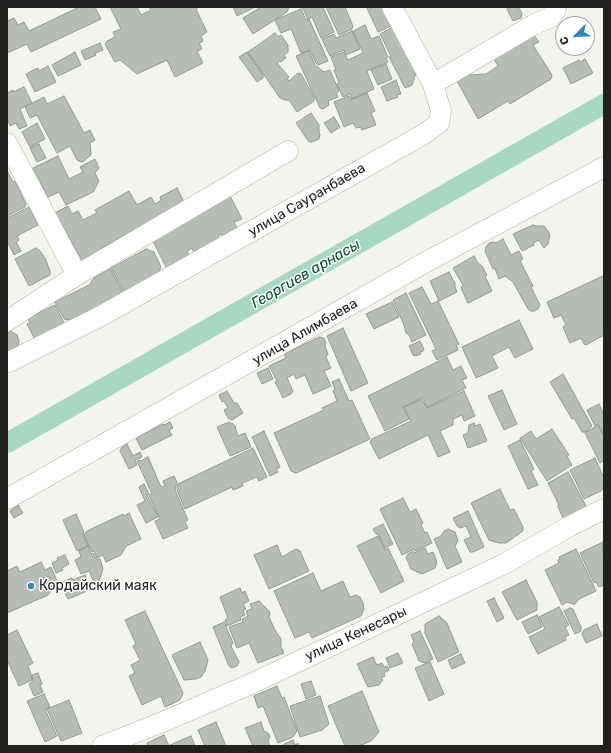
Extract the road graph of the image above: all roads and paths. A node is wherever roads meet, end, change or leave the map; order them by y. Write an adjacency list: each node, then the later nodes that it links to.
1 (392, 7): 3 (street)
2 (555, 7): 3 (street)
3 (433, 84): 9 (street, улица Сауранбаева)
4 (7, 143): 7 (street)
5 (288, 151): 7 (street)
6 (604, 167): 10 (street, улица Алимбаева)
7 (77, 275): 8 (street)
8 (7, 321)
9 (7, 362)
10 (7, 499)
11 (604, 509): 12 (street, улица Кенесары)
12 (102, 746)

